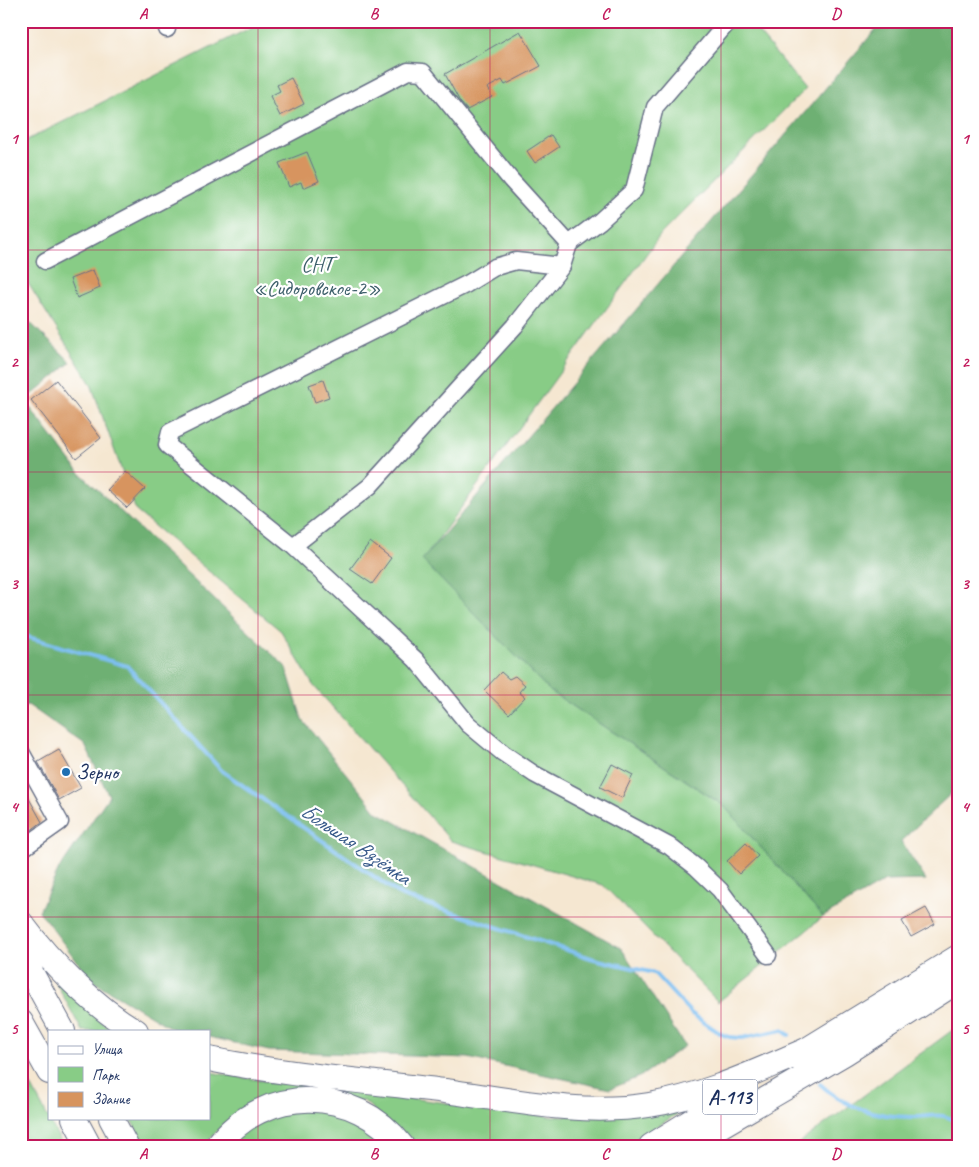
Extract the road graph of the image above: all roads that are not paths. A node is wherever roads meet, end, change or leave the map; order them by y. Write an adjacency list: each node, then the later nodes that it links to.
1 (729, 21): 2 (street)
2 (568, 244): 3 (street); 4 (street)
3 (45, 261)
4 (562, 266): 5 (street); 5 (street)
5 (293, 546): 10 (street)
6 (21, 752): 7 (street)
7 (23, 846)
8 (21, 922): 15 (highway)
9 (21, 954): 14 (highway)
10 (768, 955)
11 (958, 957): 16 (highway, А-113)
12 (958, 981): 19 (highway, А-113)
13 (21, 1022): 18 (highway)
14 (62, 1030)
15 (134, 1030)
16 (809, 1049): 17 (highway); 26 (highway, А-113)
17 (210, 1059)
18 (48, 1070)
19 (791, 1086): 27 (highway, А-113); 28 (highway)
20 (75, 1120): 22 (highway)
21 (112, 1120): 23 (highway)
22 (82, 1143)
23 (126, 1146)
24 (217, 1146): 25 (highway)
25 (402, 1146)
26 (651, 1146)
27 (686, 1146)
28 (708, 1146)

